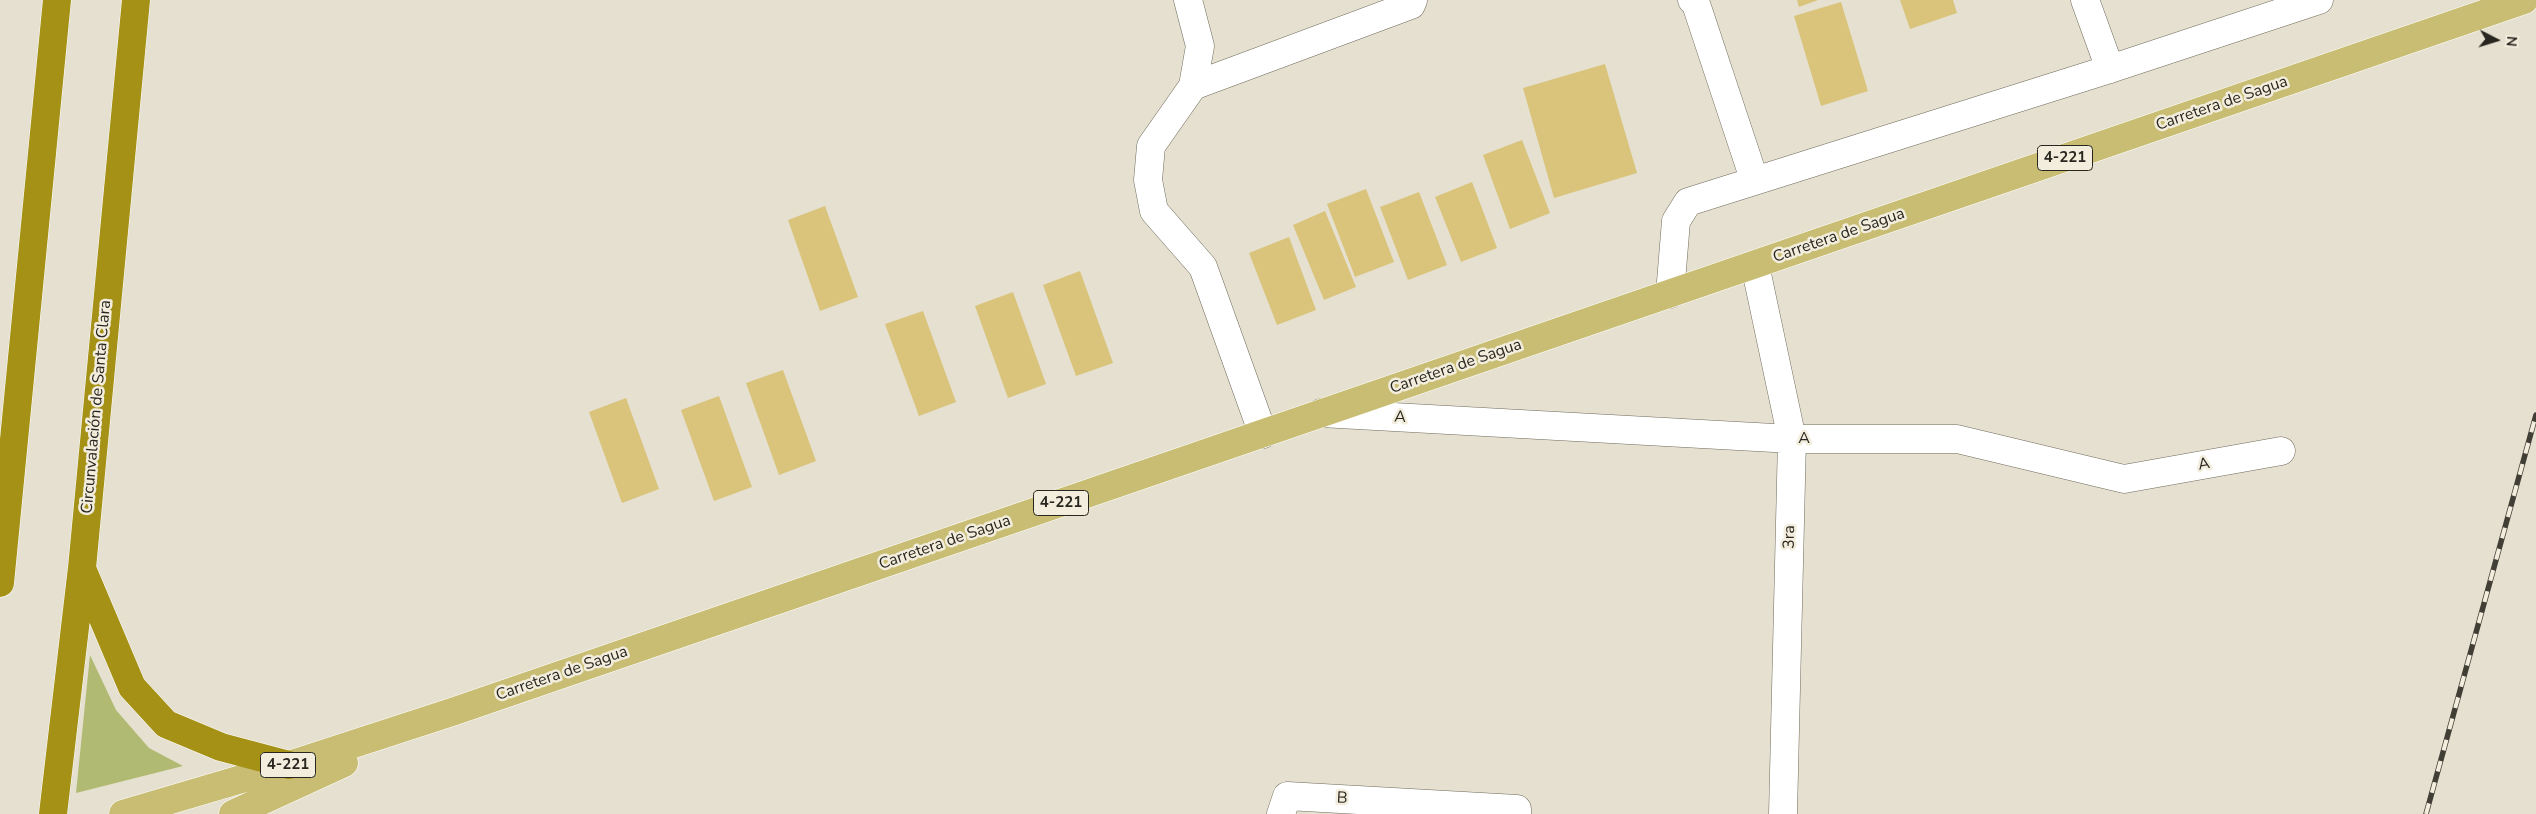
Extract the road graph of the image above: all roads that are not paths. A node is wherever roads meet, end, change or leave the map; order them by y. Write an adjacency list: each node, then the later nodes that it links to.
1 (57, 0): 19 (highway)
2 (136, 0): 18 (highway, Circunvalación de Santa Clara)
3 (1188, 0): 10 (street)
4 (1413, 0): 10 (street)
5 (1692, 0): 11 (street)
6 (2085, 0): 9 (street)
7 (2319, 0): 9 (street)
8 (2524, 0): 12 (main road, Carretera de Sagua / 4-221)
9 (2110, 69): 11 (street)
10 (1192, 86): 15 (street)
11 (1754, 179): 13 (street)
12 (1755, 265): 13 (main road, Carretera de Sagua / 4-221); 16 (street, 3ra)
13 (1670, 294): 14 (main road, Carretera de Sagua / 4-221)
14 (1321, 413): 15 (main road, Carretera de Sagua / 4-221); 16 (street, A)
15 (1263, 434): 20 (main road, Carretera de Sagua / 4-221)
16 (1792, 439): 17 (street, A); 27 (street, 3ra)
17 (2282, 451)
18 (82, 568): 21 (highway); 24 (highway, Circunvalación de Santa Clara)
19 (0, 583)
20 (452, 712): 21 (main road, Carretera de Sagua / 4-221); 26 (main road, Carretera de Sagua / 4-221)
21 (289, 765): 25 (main road, Carretera de Sagua / 4-221)
22 (1284, 805): 23 (street, B)
23 (1517, 812)
24 (53, 814)
25 (123, 814)
26 (233, 814)
27 (1783, 814)

